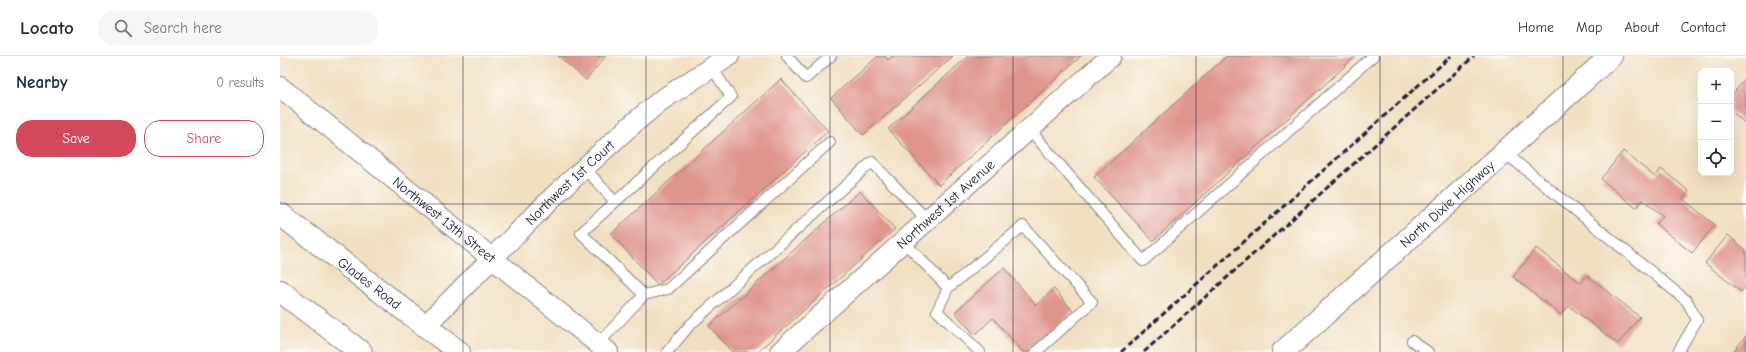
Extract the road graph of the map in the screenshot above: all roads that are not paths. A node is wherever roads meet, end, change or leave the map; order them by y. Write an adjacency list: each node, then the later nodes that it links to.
1 (729, 56): 7 (street, Northwest 1st Court)
2 (787, 56): 3 (lane)
3 (832, 56)
4 (1111, 56): 9 (street, Northwest 1st Avenue)
5 (1373, 56): 9 (lane)
6 (1612, 56): 11 (main road, North Dixie Highway)
7 (711, 66): 12 (street, Northwest 1st Court); 13 (lane)
8 (280, 87): 17 (street, Northwest 13th Street)
9 (1029, 129): 15 (street, Northwest 1st Avenue)
10 (830, 142): 20 (lane)
11 (1504, 152): 30 (main road, North Dixie Highway); 32 (lane)
12 (584, 168): 13 (lane); 17 (street, Northwest 1st Court)
13 (614, 202): 20 (lane)
14 (280, 214): 21 (main road, Glades Road)
15 (928, 220): 16 (street, Northwest 1st Avenue); 26 (lane)
16 (904, 242): 18 (lane); 27 (street, Northwest 1st Avenue)
17 (491, 258): 21 (street, Northwest 1st Court); 23 (street, Northwest 13th Street)
18 (948, 288): 28 (lane); 29 (lane)
19 (280, 291): 24 (main road)
20 (644, 295): 23 (lane)
21 (425, 326): 25 (main road, Glades Road)
22 (1412, 341): 31 (lane)
23 (603, 348)
24 (361, 352)
25 (460, 352)
26 (667, 352)
27 (780, 352)
28 (980, 352)
29 (1036, 352)
30 (1283, 352)
31 (1428, 352)
32 (1678, 352)

